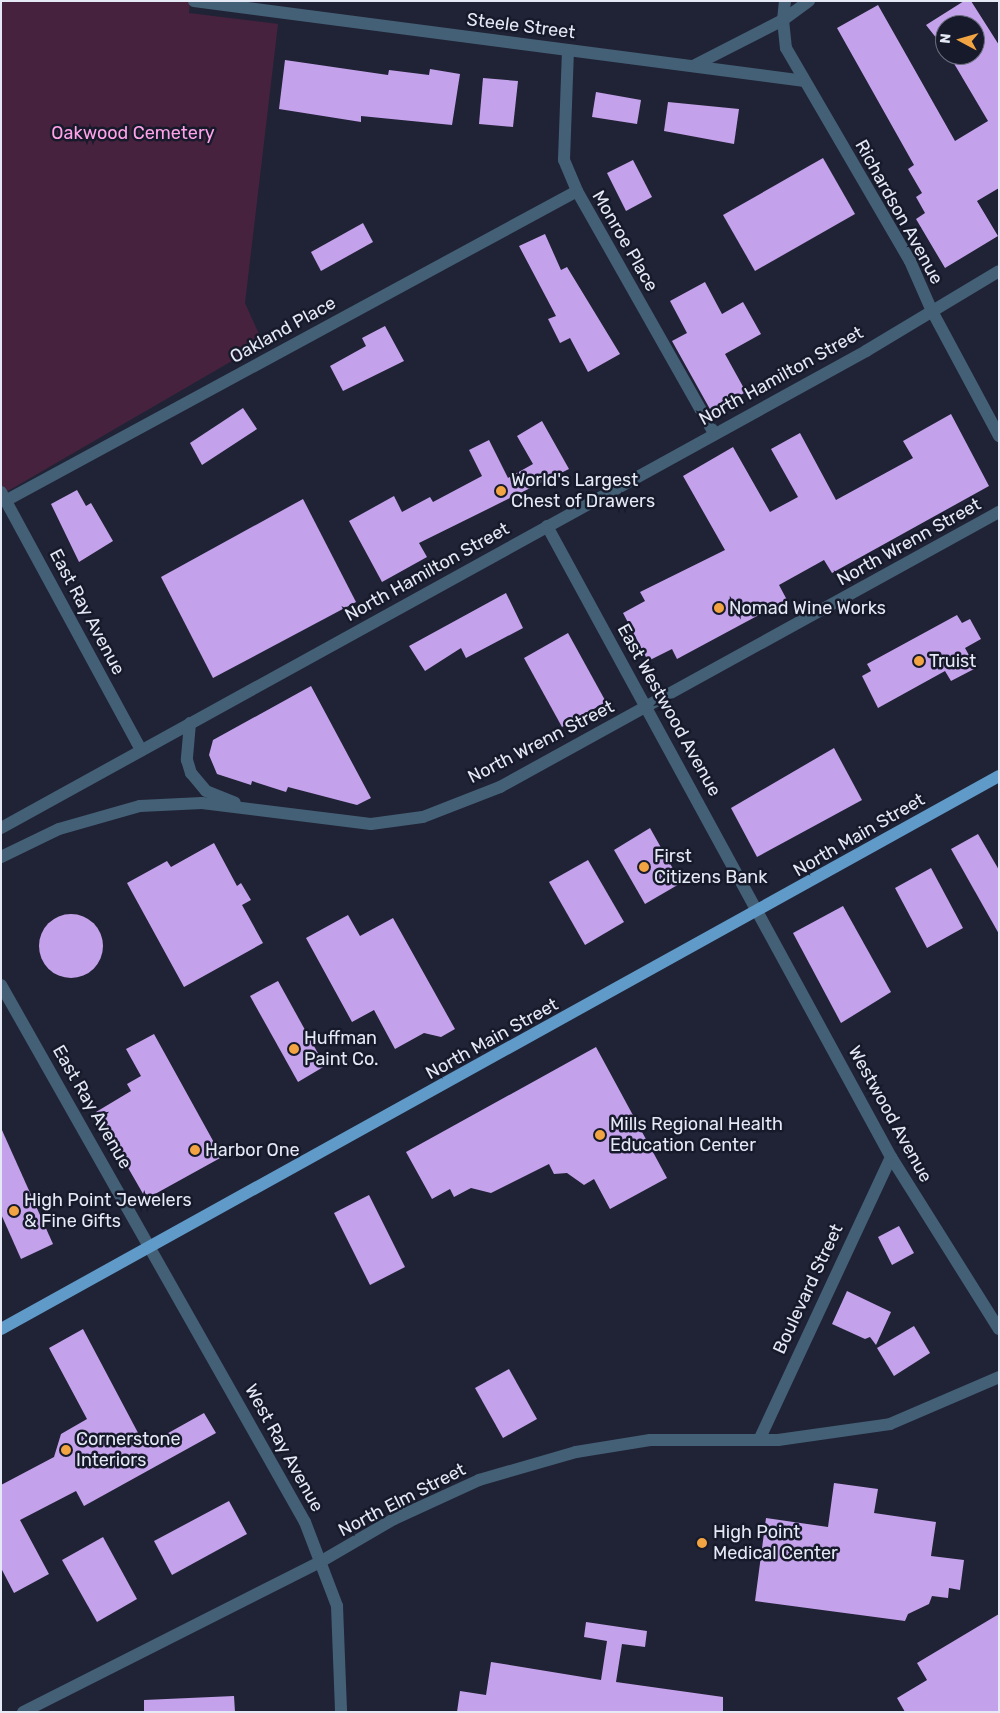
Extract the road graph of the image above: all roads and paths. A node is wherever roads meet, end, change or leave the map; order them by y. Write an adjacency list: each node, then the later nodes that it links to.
1 (785, 1): 4 (street, Richardson Avenue)
2 (810, 1): 4 (street)
3 (194, 2): 5 (street, Steele Street)
4 (783, 20): 6 (street); 7 (street, Richardson Avenue)
5 (568, 50): 6 (street, Steele Street); 8 (street, Monroe Place)
6 (695, 65): 7 (street, Steele Street)
7 (805, 82): 10 (street, Richardson Avenue)
8 (577, 191): 11 (street, Monroe Place); 13 (street, Oakland Place)
9 (999, 271): 10 (street, North Hamilton Street)
10 (932, 311): 11 (street, North Hamilton Street); 12 (street, Richardson Avenue)
11 (714, 433): 15 (street, North Hamilton Street)
12 (999, 436)
13 (4, 496): 18 (street, East Ray Avenue)
14 (999, 512): 16 (street, North Wrenn Street)
15 (546, 526): 16 (street, East Westwood Avenue); 17 (street, North Hamilton Street)
16 (648, 706): 20 (street, North Wrenn Street); 23 (street, East Westwood Avenue)
17 (190, 724): 18 (street, North Hamilton Street); 20 (street)
18 (141, 750): 21 (street, North Hamilton Street)
19 (999, 776): 23 (main road, North Main Street)
20 (248, 808): 22 (street, North Wrenn Street)
21 (1, 828)
22 (1, 856)
23 (760, 912): 25 (street, Westwood Avenue); 26 (main road, North Main Street)
24 (1, 985): 26 (street, East Ray Avenue)
25 (891, 1157): 28 (street, Westwood Avenue); 30 (street, Boulevard Street)
26 (152, 1246): 27 (main road, North Main Street); 31 (street, West Ray Avenue)
27 (1, 1329)
28 (999, 1329)
29 (999, 1377): 30 (street, North Elm Street)
30 (760, 1438): 31 (street, North Elm Street)
31 (320, 1562): 32 (street, North Elm Street); 33 (street, West Ray Avenue)
32 (23, 1712)
33 (341, 1712)

